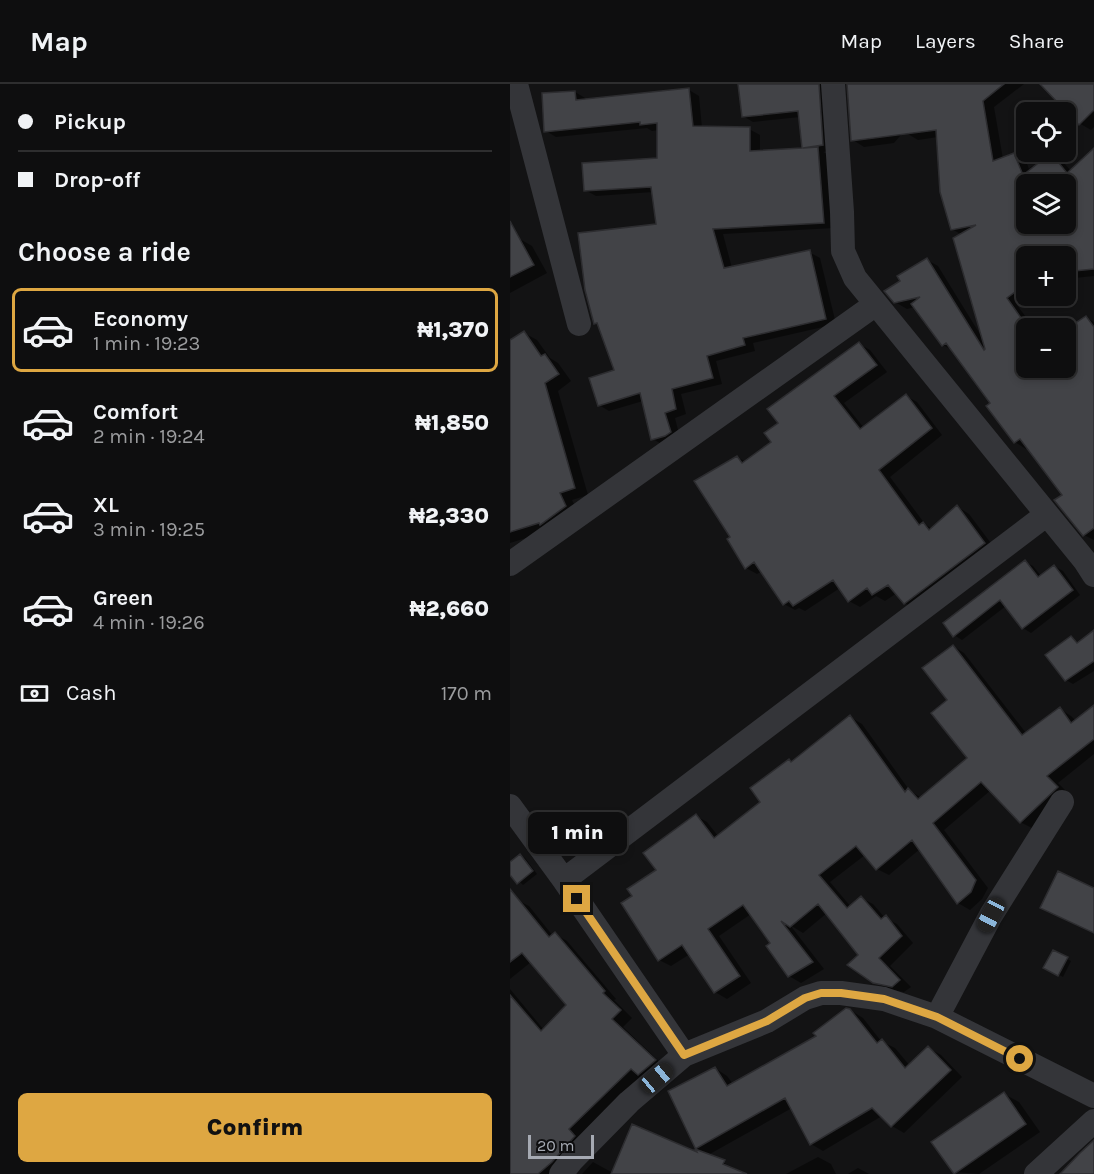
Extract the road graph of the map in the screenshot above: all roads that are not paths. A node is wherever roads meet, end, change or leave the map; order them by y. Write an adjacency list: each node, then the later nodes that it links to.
1 (516, 84): 4 (street)
2 (833, 84): 3 (street)
3 (876, 304): 5 (street); 6 (street)
4 (579, 324)
5 (1047, 515): 7 (street); 10 (street)
6 (510, 564)
7 (1091, 564)
8 (1062, 802): 11 (street)
9 (510, 806): 10 (street)
10 (564, 880): 12 (street)
11 (937, 1017): 12 (street); 13 (street)
12 (684, 1055): 15 (street)
13 (1094, 1096)
14 (1094, 1121): 16 (street)
15 (561, 1174)
16 (1036, 1174)

